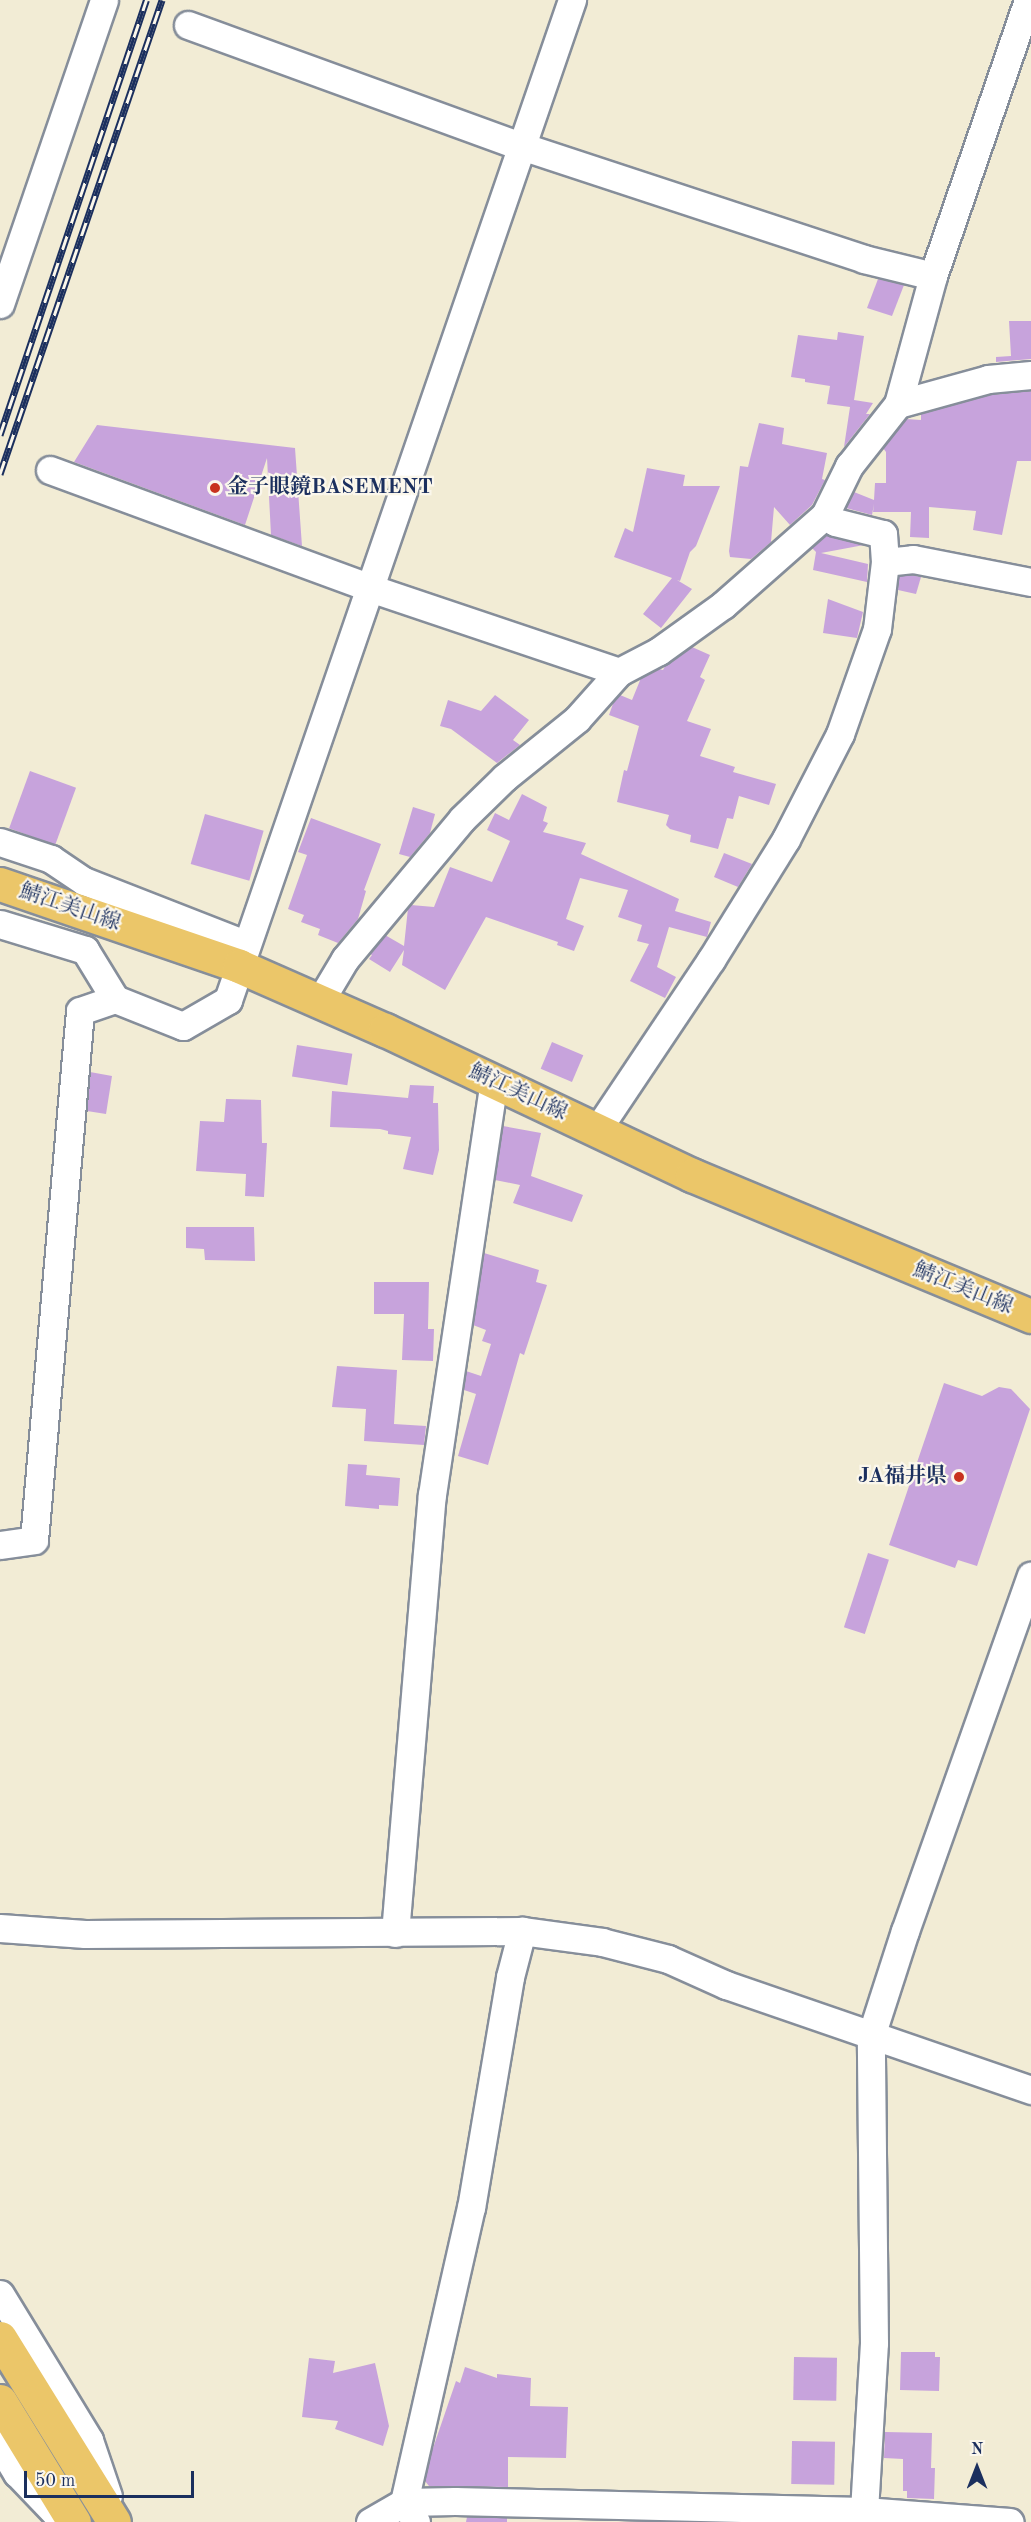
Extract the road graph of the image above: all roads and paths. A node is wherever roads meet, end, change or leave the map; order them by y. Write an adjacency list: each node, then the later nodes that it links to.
1 (104, 0): 7 (street)
2 (572, 0): 5 (street)
3 (1028, 0): 6 (street)
4 (188, 25): 5 (street)
5 (521, 146): 6 (street); 14 (street)
6 (933, 276): 9 (street)
7 (0, 304)
8 (1031, 375): 9 (street)
9 (898, 404): 11 (street)
10 (50, 470): 14 (street)
11 (825, 515): 12 (street); 15 (street)
12 (885, 561): 13 (street); 23 (street)
13 (1031, 582)
14 (370, 588): 15 (street); 19 (street)
15 (619, 672): 21 (street)
16 (0, 842): 19 (street)
17 (0, 884): 19 (main road, 鯖江美山線)
18 (0, 924): 20 (street)
19 (242, 955): 20 (street); 21 (main road, 鯖江美山線)
20 (115, 999): 25 (street)
21 (320, 1001): 22 (main road, 鯖江美山線)
22 (494, 1081): 23 (main road, 鯖江美山線); 29 (street)
23 (597, 1130): 24 (main road, 鯖江美山線)
24 (1031, 1316)
25 (0, 1545)
26 (1031, 1576): 30 (street)
27 (0, 1928): 29 (street)
28 (522, 1931): 29 (street); 30 (street); 37 (street)
29 (395, 1933)
30 (871, 2036): 31 (street); 36 (street)
31 (1031, 2090)
32 (0, 2294): 40 (street)
33 (0, 2338): 40 (main road)
34 (0, 2401): 39 (main road)
35 (0, 2445): 38 (street)
36 (864, 2511): 37 (street); 42 (street)
37 (410, 2512): 41 (street)
38 (64, 2522)
39 (74, 2522)
40 (116, 2522)
41 (370, 2522)
42 (1010, 2522)

